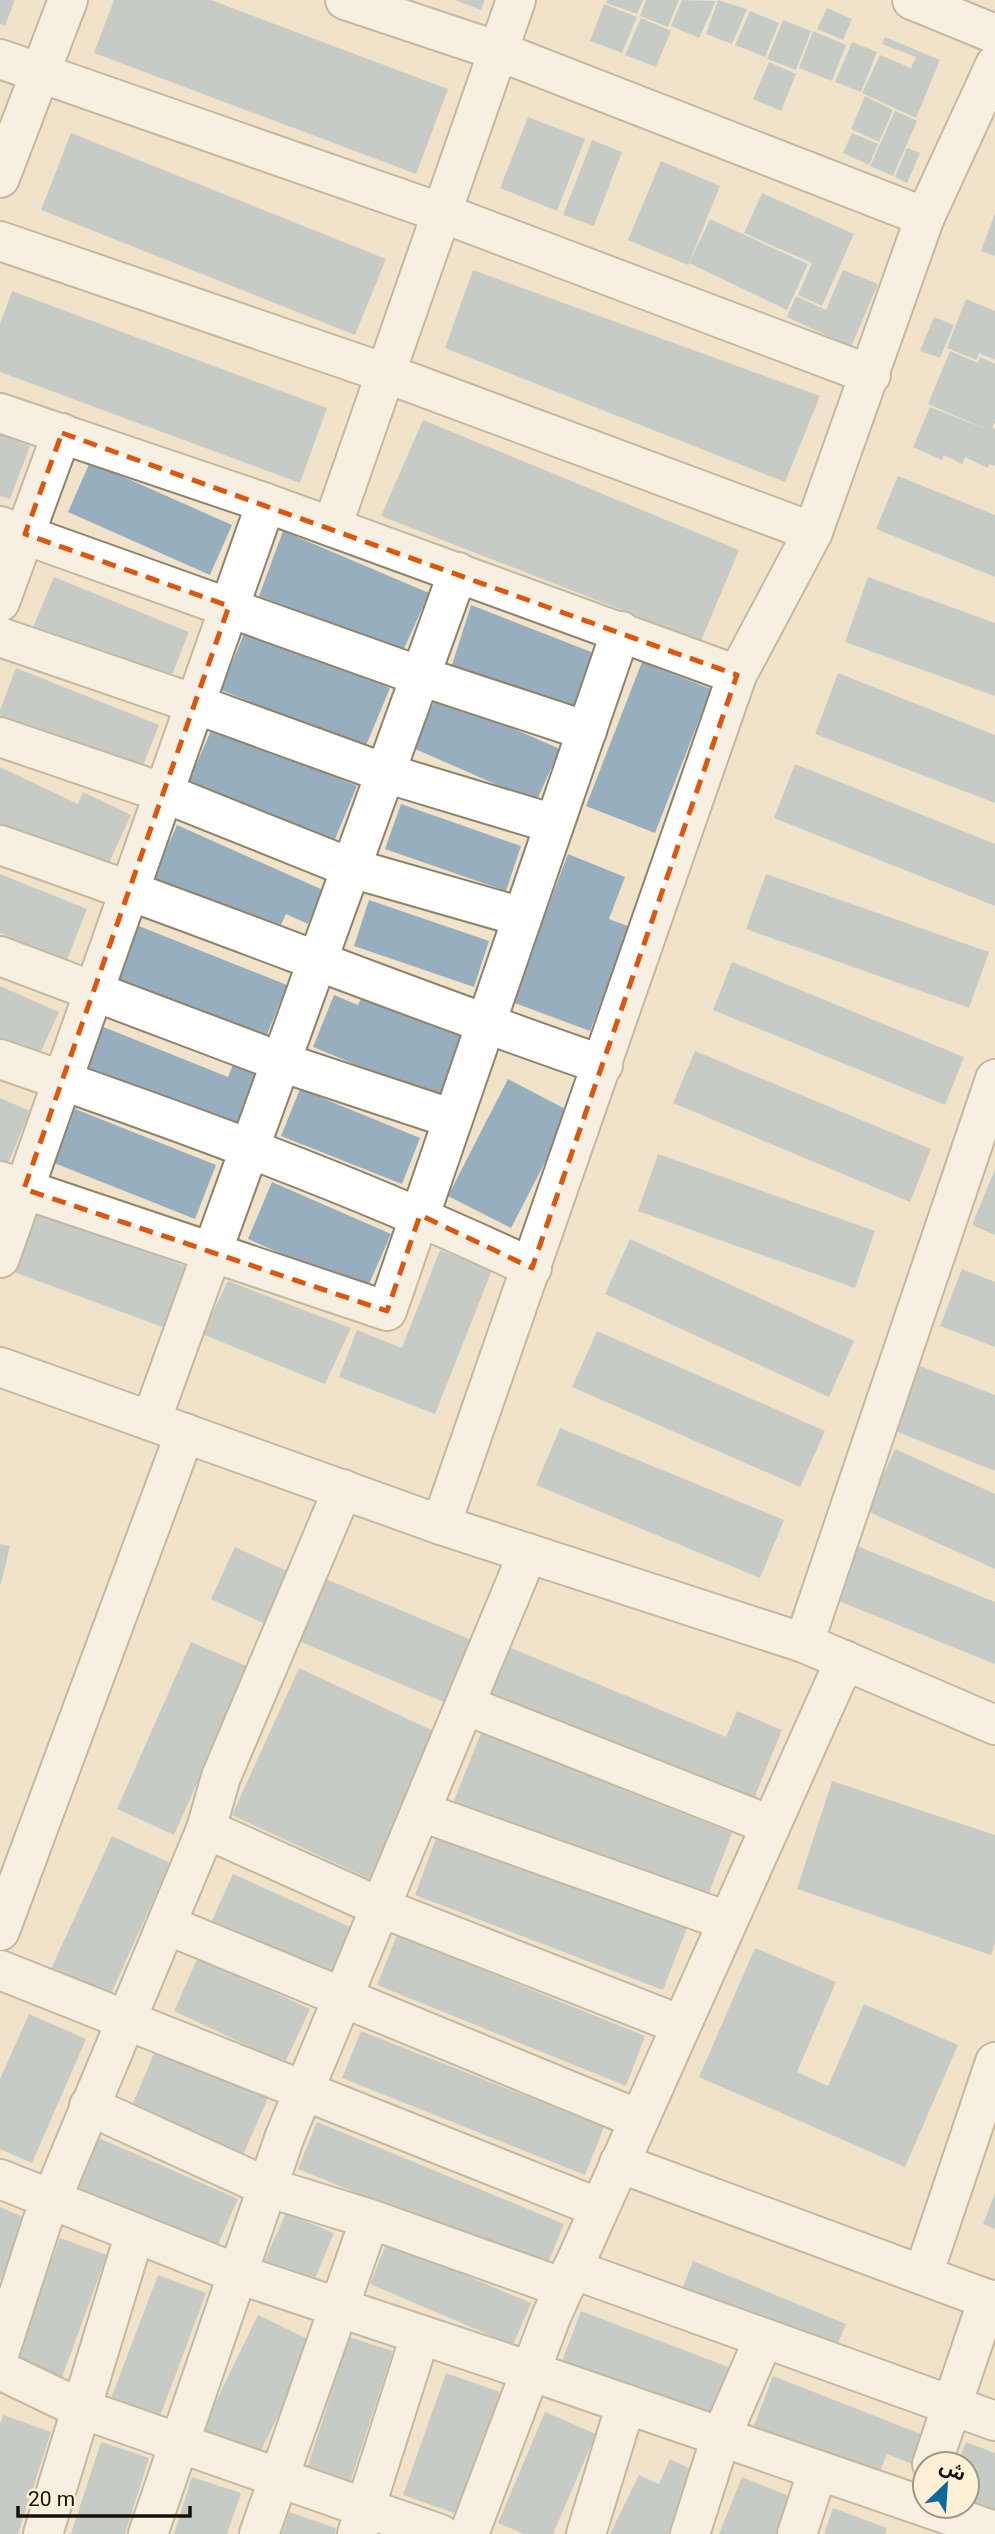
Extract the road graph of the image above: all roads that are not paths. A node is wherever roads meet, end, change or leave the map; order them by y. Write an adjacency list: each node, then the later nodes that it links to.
1 (68, 0): 9 (street)
2 (345, 0): 6 (street)
3 (516, 0): 6 (street)
4 (912, 0): 5 (street)
5 (995, 34)
6 (498, 51): 11 (street); 12 (street)
7 (0, 59): 9 (street)
8 (995, 65): 12 (street)
9 (42, 73): 10 (street); 11 (street)
10 (0, 178)
11 (442, 213): 14 (street); 15 (street)
12 (925, 216): 15 (street)
13 (0, 241): 14 (street)
14 (385, 373): 19 (street); 21 (street)
15 (871, 375): 21 (street)
16 (0, 413): 17 (street)
17 (62, 433): 18 (street); 20 (street)
18 (266, 503): 19 (street); 24 (street)
19 (332, 527): 22 (street)
20 (12, 530): 23 (street); 24 (street)
21 (813, 532): 27 (street)
22 (458, 572): 25 (street); 28 (street)
23 (0, 603)
24 (229, 606): 28 (street); 29 (street)
25 (621, 631): 27 (street); 30 (street)
26 (0, 637): 29 (street)
27 (737, 675): 45 (street)
28 (420, 676): 30 (street); 32 (street)
29 (195, 704): 32 (street); 33 (street)
30 (587, 730): 34 (street)
31 (0, 737): 33 (street)
32 (385, 774): 34 (street); 36 (street)
33 (164, 793): 36 (street); 37 (street)
34 (554, 824): 38 (street)
35 (0, 845): 37 (street)
36 (351, 868): 38 (street); 40 (street)
37 (130, 890): 40 (street); 41 (street)
38 (522, 917): 42 (street)
39 (0, 956): 41 (street)
40 (317, 962): 42 (street); 44 (street)
41 (95, 989): 44 (street); 47 (street)
42 (485, 1025): 45 (street); 48 (street)
43 (0, 1059): 47 (street)
44 (281, 1062): 48 (street); 49 (street)
45 (603, 1065): 54 (street)
46 (995, 1079): 60 (street)
47 (62, 1081): 49 (street); 50 (street)
48 (453, 1119): 51 (street)
49 (250, 1148): 51 (street); 52 (street)
50 (12, 1185): 52 (street); 53 (street)
51 (420, 1215): 52 (street); 54 (street)
52 (211, 1254): 56 (street)
53 (0, 1258)
54 (532, 1268): 58 (street)
55 (0, 1367): 56 (street)
56 (168, 1427): 57 (street); 70 (street)
57 (343, 1489): 58 (street); 66 (street)
58 (441, 1525): 59 (street)
59 (528, 1553): 60 (street); 62 (street)
60 (804, 1643): 61 (street)
61 (845, 1660): 63 (street); 65 (street)
62 (465, 1705): 64 (street); 65 (street)
63 (995, 1725)
64 (422, 1812): 67 (street); 68 (street)
65 (771, 1825): 68 (street)
66 (206, 1829): 67 (street); 69 (street)
67 (382, 1908): 72 (street); 74 (street)
68 (727, 1922): 74 (street)
69 (167, 1925): 72 (street); 73 (street)
70 (0, 1931)
71 (0, 1970): 73 (street)
72 (342, 1999): 76 (street); 78 (street)
73 (125, 2019): 76 (street); 77 (street)
74 (681, 2025): 78 (street)
75 (995, 2062): 87 (street)
76 (303, 2092): 81 (street); 83 (street)
77 (89, 2106): 81 (street); 82 (street)
78 (638, 2119): 79 (street)
79 (619, 2163): 83 (street); 87 (street)
80 (0, 2179): 82 (street)
81 (267, 2187): 84 (street); 86 (street)
82 (51, 2201): 85 (street); 93 (street)
83 (599, 2208): 88 (street)
84 (370, 2219): 88 (street); 90 (street)
85 (135, 2233): 86 (street); 98 (street)
86 (238, 2274): 90 (street); 101 (street)
87 (923, 2275): 89 (street)
88 (568, 2279): 92 (street); 95 (street)
89 (992, 2300): 97 (street)
90 (338, 2309): 91 (street); 104 (street)
91 (420, 2336): 95 (street); 107 (street)
92 (764, 2337): 97 (street); 100 (street)
93 (0, 2351)
94 (0, 2370): 98 (street)
95 (530, 2371): 96 (street); 113 (street)
96 (626, 2404): 100 (street); 114 (street)
97 (952, 2406): 99 (street); 102 (street)
98 (79, 2408): 101 (street); 109 (street)
99 (995, 2421)
100 (721, 2437): 103 (street); 115 (street)
101 (180, 2444): 104 (street); 110 (street)
102 (937, 2450)
103 (818, 2470): 105 (street); 116 (street)
104 (278, 2478): 107 (street); 111 (street)
105 (911, 2506)
106 (958, 2520): 108 (street)
107 (361, 2521): 112 (street)
108 (995, 2531)
109 (43, 2534)
110 (148, 2534)
111 (259, 2534)
112 (440, 2534)
113 (469, 2534)
114 (586, 2534)
115 (690, 2534)
116 (797, 2534)

